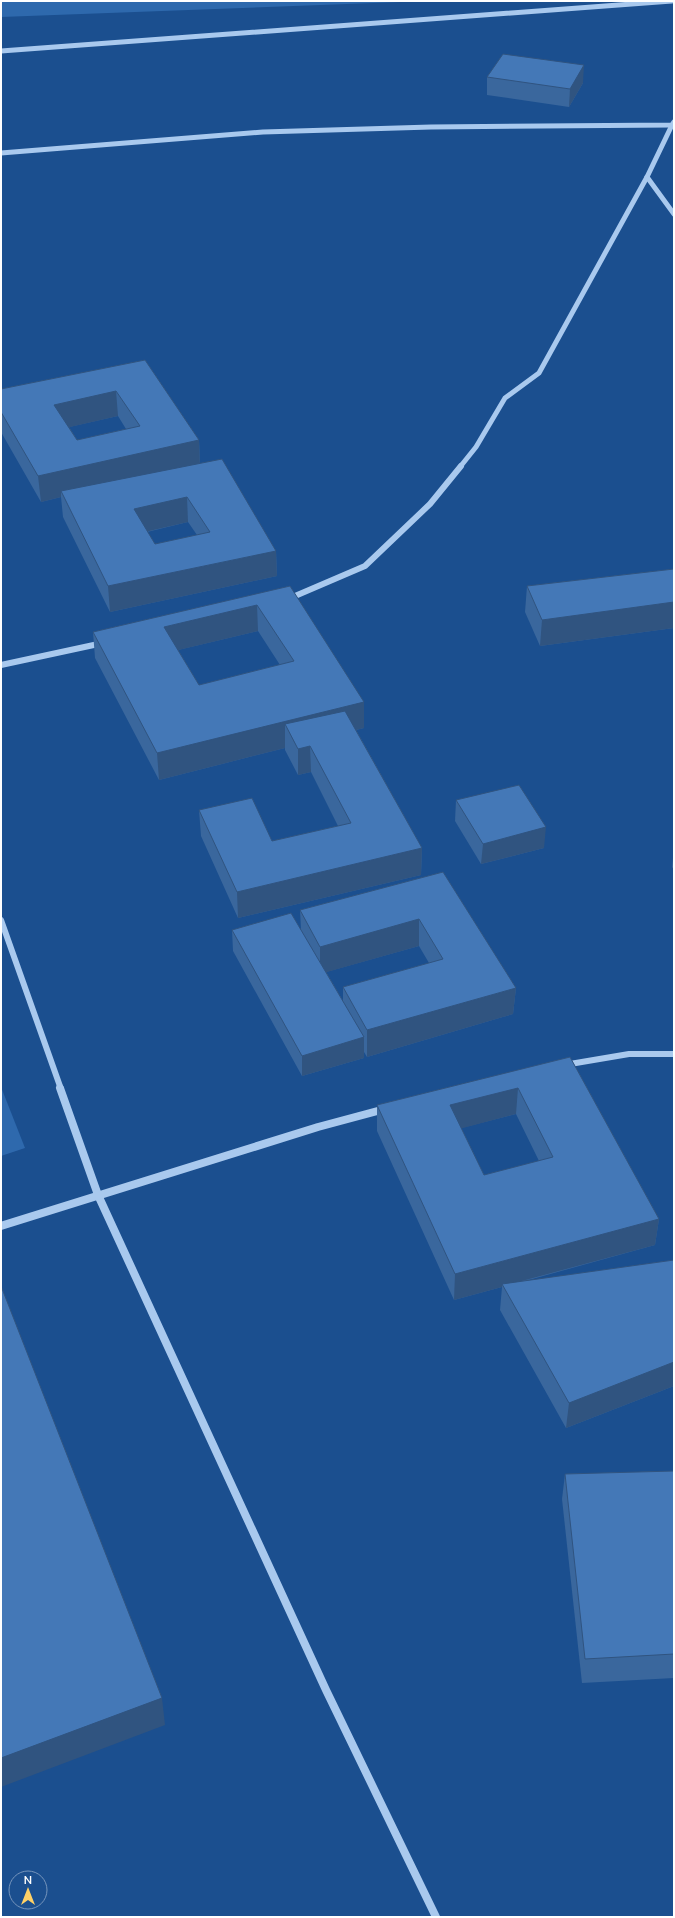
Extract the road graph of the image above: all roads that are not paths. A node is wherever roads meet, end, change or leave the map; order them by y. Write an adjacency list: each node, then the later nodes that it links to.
1 (672, 1): 2 (street)
2 (1, 51)
3 (673, 123): 4 (street); 5 (street)
4 (1, 153)
5 (647, 177): 6 (street); 7 (street)
6 (674, 214)
7 (279, 601)
8 (108, 642): 9 (street)
9 (1, 665)
10 (1, 920): 14 (street)
11 (674, 1054): 12 (street)
12 (559, 1066)
13 (393, 1106): 14 (street)
14 (98, 1195): 15 (street); 16 (street)
15 (1, 1226)
16 (436, 1917)

